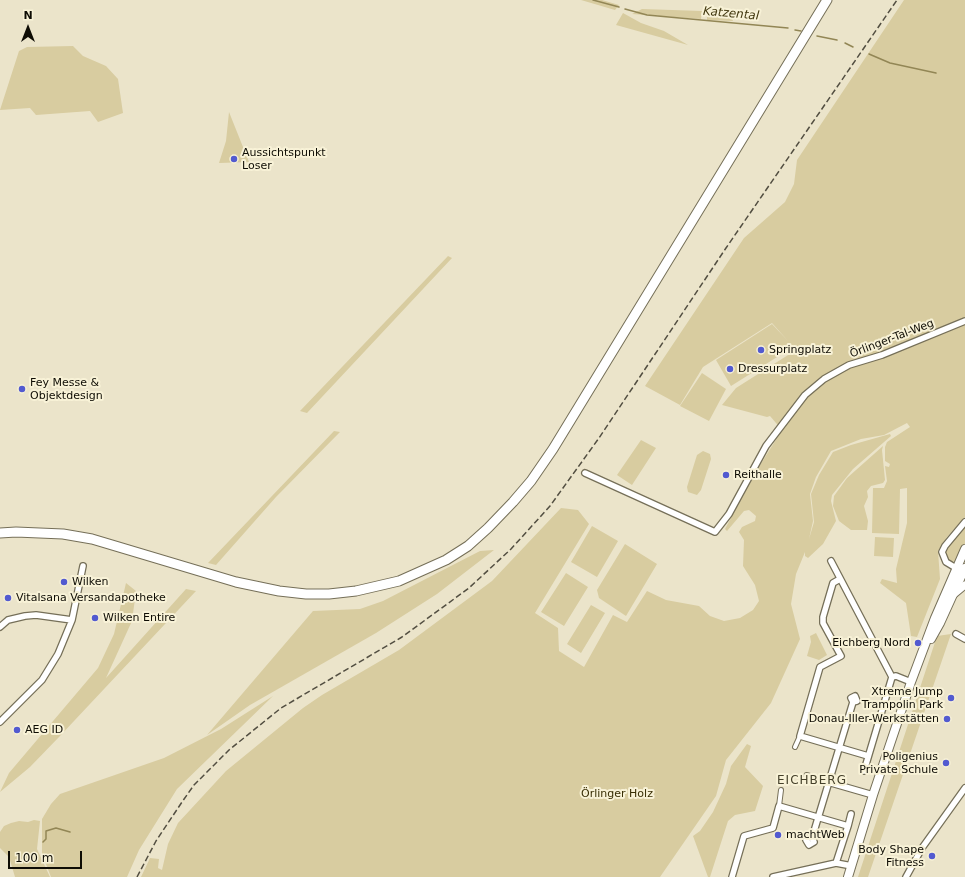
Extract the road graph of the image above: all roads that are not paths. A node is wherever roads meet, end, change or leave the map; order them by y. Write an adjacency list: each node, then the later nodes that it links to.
1 (827, 0): 5 (main road)
2 (965, 321): 3 (street, Örlinger-Tal-Weg)
3 (585, 474)
4 (965, 522): 9 (street)
5 (0, 533)
6 (965, 549): 9 (main road)
7 (831, 561): 10 (street)
8 (83, 566): 13 (street)
9 (963, 570): 12 (main road); 17 (main road)
10 (840, 579): 18 (street); 22 (street)
11 (965, 585): 12 (street)
12 (952, 595): 17 (main road)
13 (72, 620): 14 (street); 21 (street)
14 (0, 627)
15 (956, 634): 16 (street)
16 (965, 639)
17 (924, 648): 19 (main road)
18 (892, 677): 19 (street); 25 (street)
19 (911, 682): 31 (main road)
20 (853, 702): 24 (street)
21 (0, 722)
22 (800, 736): 23 (street); 24 (street)
23 (795, 747)
24 (838, 748): 25 (street); 28 (street)
25 (868, 756): 26 (street)
26 (864, 770)
27 (807, 776): 28 (street)
28 (828, 782): 31 (street); 34 (street)
29 (965, 788): 42 (street)
30 (781, 790): 32 (street)
31 (873, 795): 38 (main road)
32 (779, 806): 34 (street); 39 (street)
33 (851, 814): 35 (street)
34 (821, 818): 35 (street); 36 (street)
35 (848, 826): 37 (street)
36 (812, 838)
37 (836, 863): 38 (street); 40 (street)
38 (852, 866): 41 (main road)
39 (732, 877)
40 (773, 877)
41 (848, 877)
42 (906, 877)

